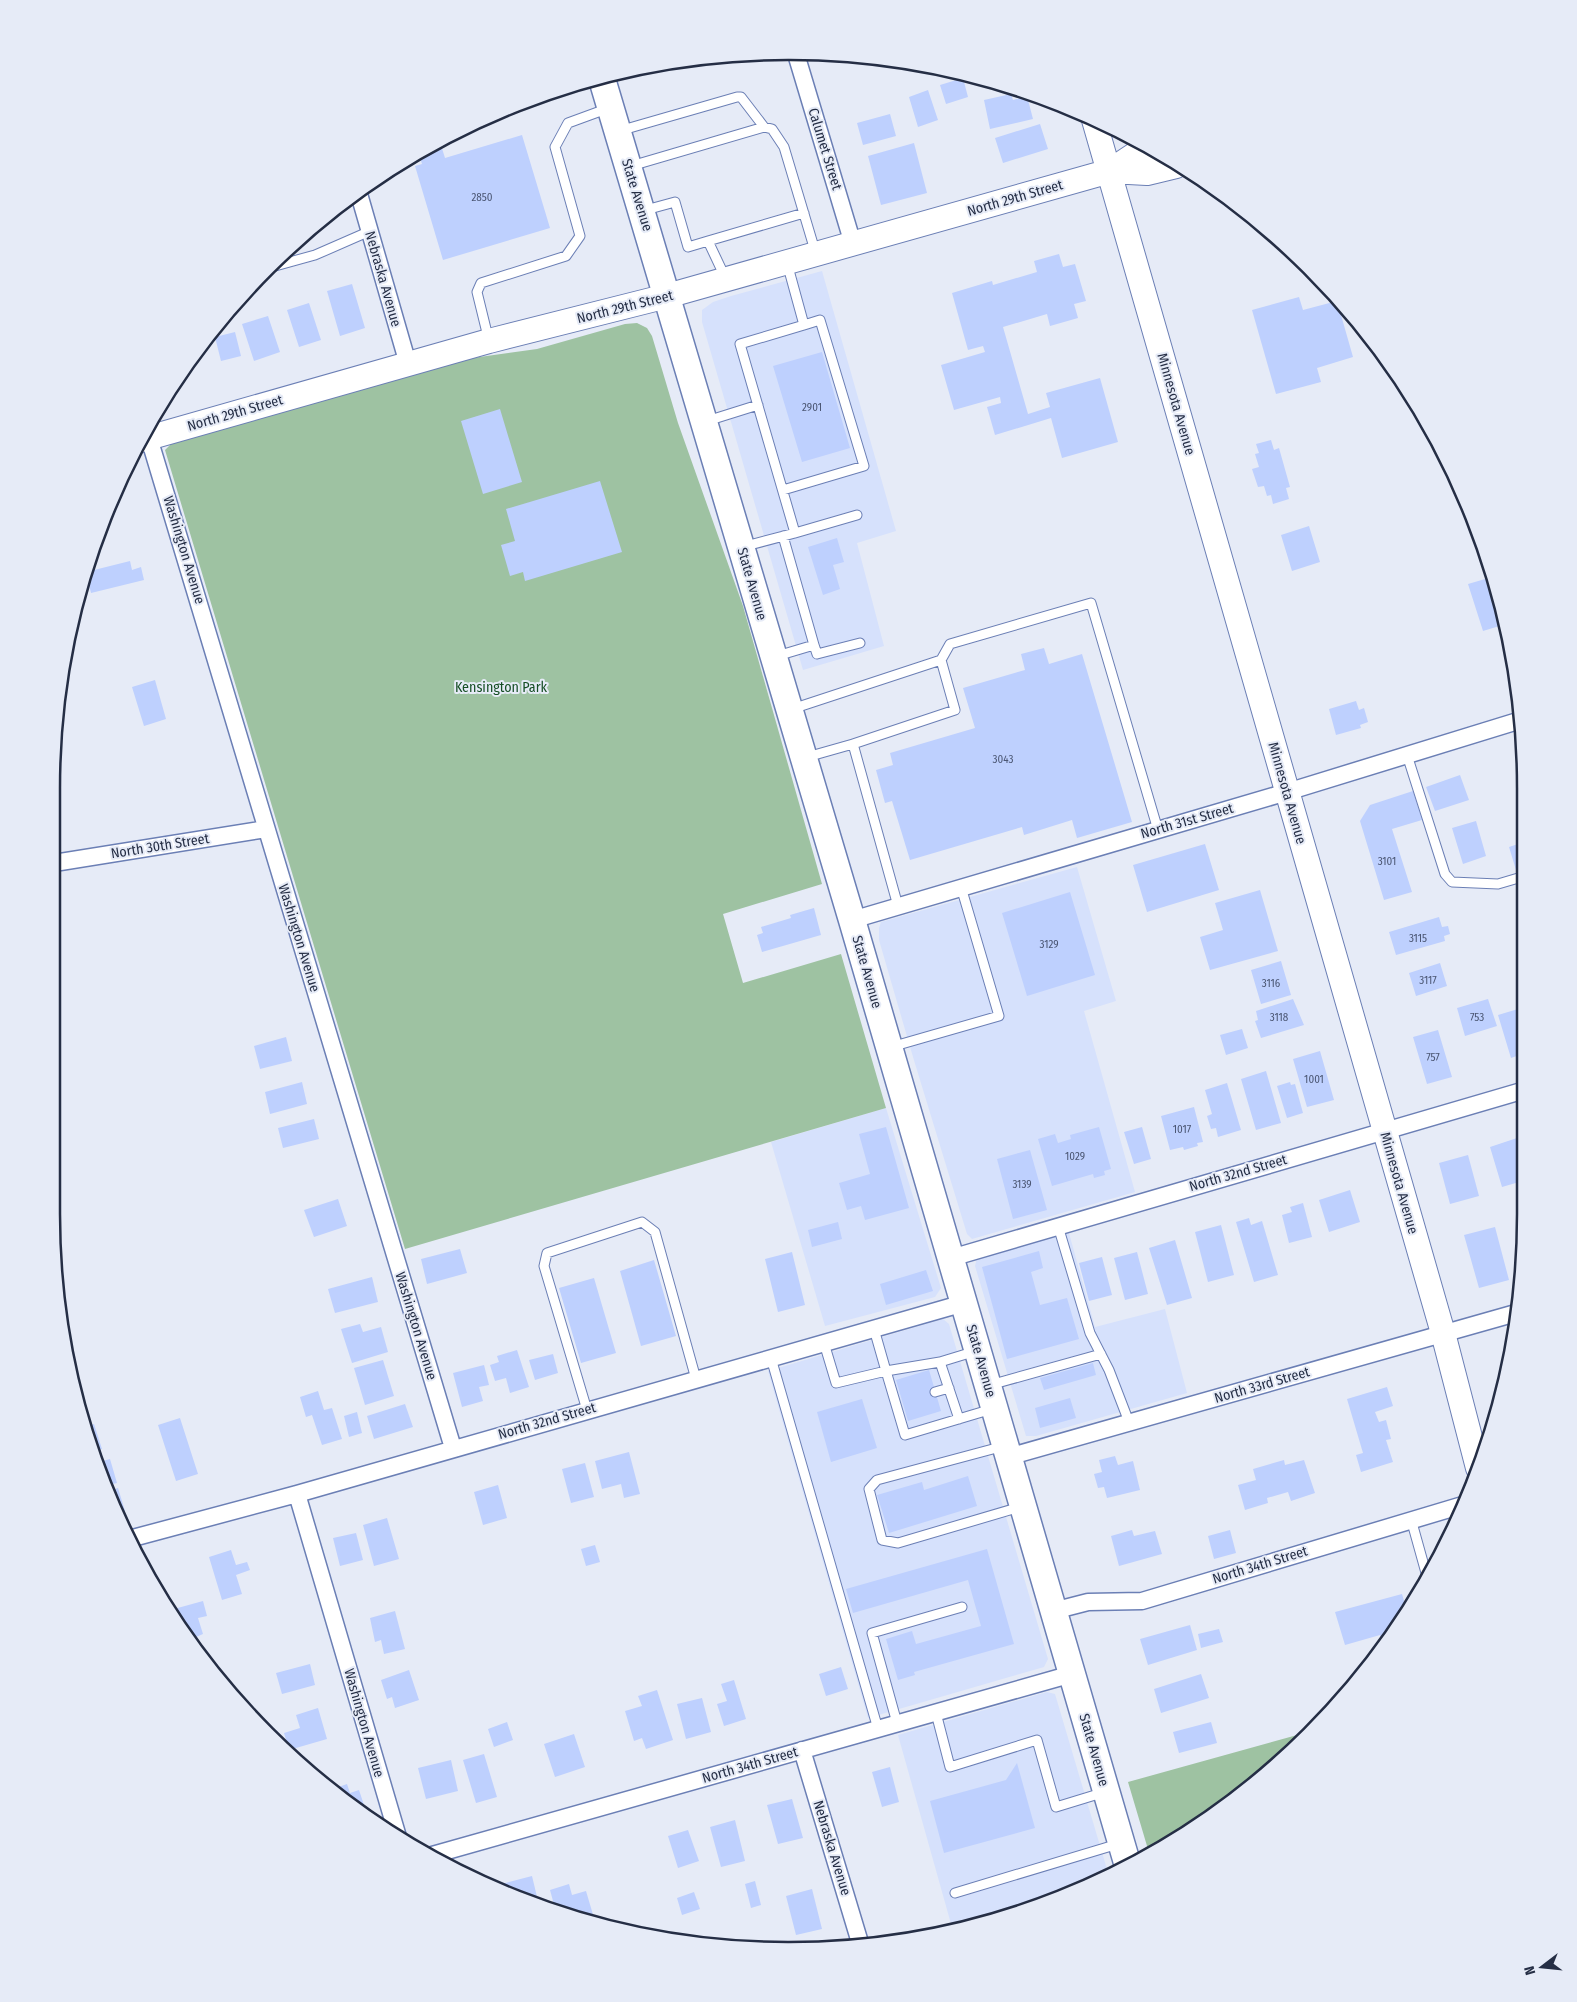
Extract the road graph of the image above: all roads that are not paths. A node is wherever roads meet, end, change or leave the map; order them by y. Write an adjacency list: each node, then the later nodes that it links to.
1 (798, 60): 15 (street, Calumet Street)
2 (604, 84): 3 (main road, State Avenue)
3 (614, 119): 4 (lane); 7 (main road, State Avenue); 22 (lane)
4 (764, 128): 7 (lane); 12 (lane)
5 (1097, 128): 9 (main road, Minnesota Avenue)
6 (1141, 152): 9 (main road)
7 (628, 167): 11 (main road, State Avenue)
8 (1169, 168): 9 (main road)
9 (1110, 171): 15 (main road, North 29th Street); 42 (main road, Minnesota Avenue)
10 (361, 200): 13 (street, Nebraska Avenue)
11 (642, 211): 14 (lane); 20 (main road, State Avenue)
12 (804, 213): 14 (lane); 16 (lane)
13 (370, 231): 18 (lane); 23 (street, Nebraska Avenue)
14 (708, 241): 19 (lane)
15 (853, 244): 16 (main road, North 29th Street)
16 (816, 254): 17 (main road, North 29th Street)
17 (787, 262): 19 (main road, North 29th Street); 21 (lane)
18 (283, 264)
19 (726, 279): 20 (main road, North 29th Street)
20 (667, 296): 22 (main road, North 29th Street); 25 (main road, State Avenue)
21 (804, 325): 24 (lane); 28 (lane)
22 (489, 341): 23 (main road, North 29th Street)
23 (408, 364): 26 (main road, North 29th Street)
24 (758, 405): 25 (lane); 28 (lane)
25 (704, 421): 32 (main road, State Avenue)
26 (153, 433)
27 (148, 442): 43 (street, Washington Avenue)
28 (783, 490): 30 (lane)
29 (857, 515): 30 (lane)
30 (795, 533): 31 (lane)
31 (784, 536): 32 (lane); 34 (lane)
32 (742, 547): 35 (main road, State Avenue)
33 (860, 643): 34 (lane)
34 (814, 645): 35 (lane)
35 (774, 657): 37 (main road, State Avenue)
36 (941, 660): 37 (lane); 39 (lane); 44 (lane)
37 (790, 709): 41 (main road, State Avenue)
38 (1513, 723): 40 (street, North 31st Street)
39 (853, 744): 41 (lane); 48 (lane)
40 (1407, 755): 42 (street, North 31st Street); 46 (lane)
41 (804, 757): 49 (main road, State Avenue)
42 (1287, 792): 44 (street, North 31st Street); 52 (main road, Minnesota Avenue)
43 (266, 829): 45 (street, North 30th Street); 72 (street, Washington Avenue)
44 (1158, 830): 47 (street, North 31st Street)
45 (60, 862)
46 (1517, 878)
47 (961, 887): 48 (street, North 31st Street); 50 (lane)
48 (898, 906): 49 (street, North 31st Street)
49 (852, 920): 50 (main road, State Avenue)
50 (889, 1048): 54 (main road, State Avenue)
51 (1517, 1092): 52 (street, North 32nd Street)
52 (1384, 1130): 53 (street, North 32nd Street); 58 (main road, Minnesota Avenue)
53 (1058, 1226): 54 (street, North 32nd Street); 61 (lane)
54 (951, 1258): 55 (main road, State Avenue)
55 (964, 1303): 57 (street, North 32nd Street); 60 (main road, State Avenue)
56 (1510, 1315): 58 (street, North 33rd Street)
57 (874, 1329): 59 (street, North 32nd Street); 64 (lane)
58 (1443, 1334): 71 (street, North 33rd Street); 74 (main road, Minnesota Avenue)
59 (824, 1343): 62 (street, North 32nd Street); 64 (lane)
60 (978, 1351): 63 (lane); 68 (main road, State Avenue)
61 (1101, 1354): 68 (lane); 71 (lane)
62 (771, 1358): 65 (street, North 32nd Street); 86 (lane)
63 (940, 1362): 64 (lane); 66 (lane)
64 (886, 1371): 70 (lane)
65 (696, 1379): 69 (street, North 32nd Street); 69 (lane)
66 (949, 1388): 67 (lane); 70 (lane)
67 (935, 1392)
68 (991, 1397): 70 (lane); 73 (main road, State Avenue)
69 (587, 1410): 72 (street, North 32nd Street)
70 (959, 1419)
71 (1129, 1422): 73 (street, North 33rd Street)
72 (453, 1448): 75 (street, North 32nd Street)
73 (1007, 1451): 76 (main road, State Avenue); 76 (lane)
74 (1475, 1456)
75 (297, 1494): 79 (street, North 32nd Street); 89 (street, Washington Avenue)
76 (1023, 1507): 82 (main road, State Avenue)
77 (1455, 1507): 78 (street, North 34th Street)
78 (1411, 1519): 80 (lane); 82 (street, North 34th Street)
79 (136, 1538)
80 (1425, 1568)
81 (962, 1607): 85 (lane)
82 (1053, 1611): 83 (main road, State Avenue)
83 (1072, 1674): 84 (street, North 34th Street); 88 (main road, State Avenue)
84 (936, 1713): 85 (street, North 34th Street); 88 (lane)
85 (897, 1723): 86 (street, North 34th Street)
86 (878, 1729): 87 (street, North 34th Street)
87 (802, 1750): 90 (street, North 34th Street); 93 (street, Nebraska Avenue)
88 (1106, 1792): 91 (main road, State Avenue)
89 (395, 1826)
90 (440, 1853)
91 (1124, 1855): 92 (lane)
92 (955, 1894)
93 (859, 1938)

